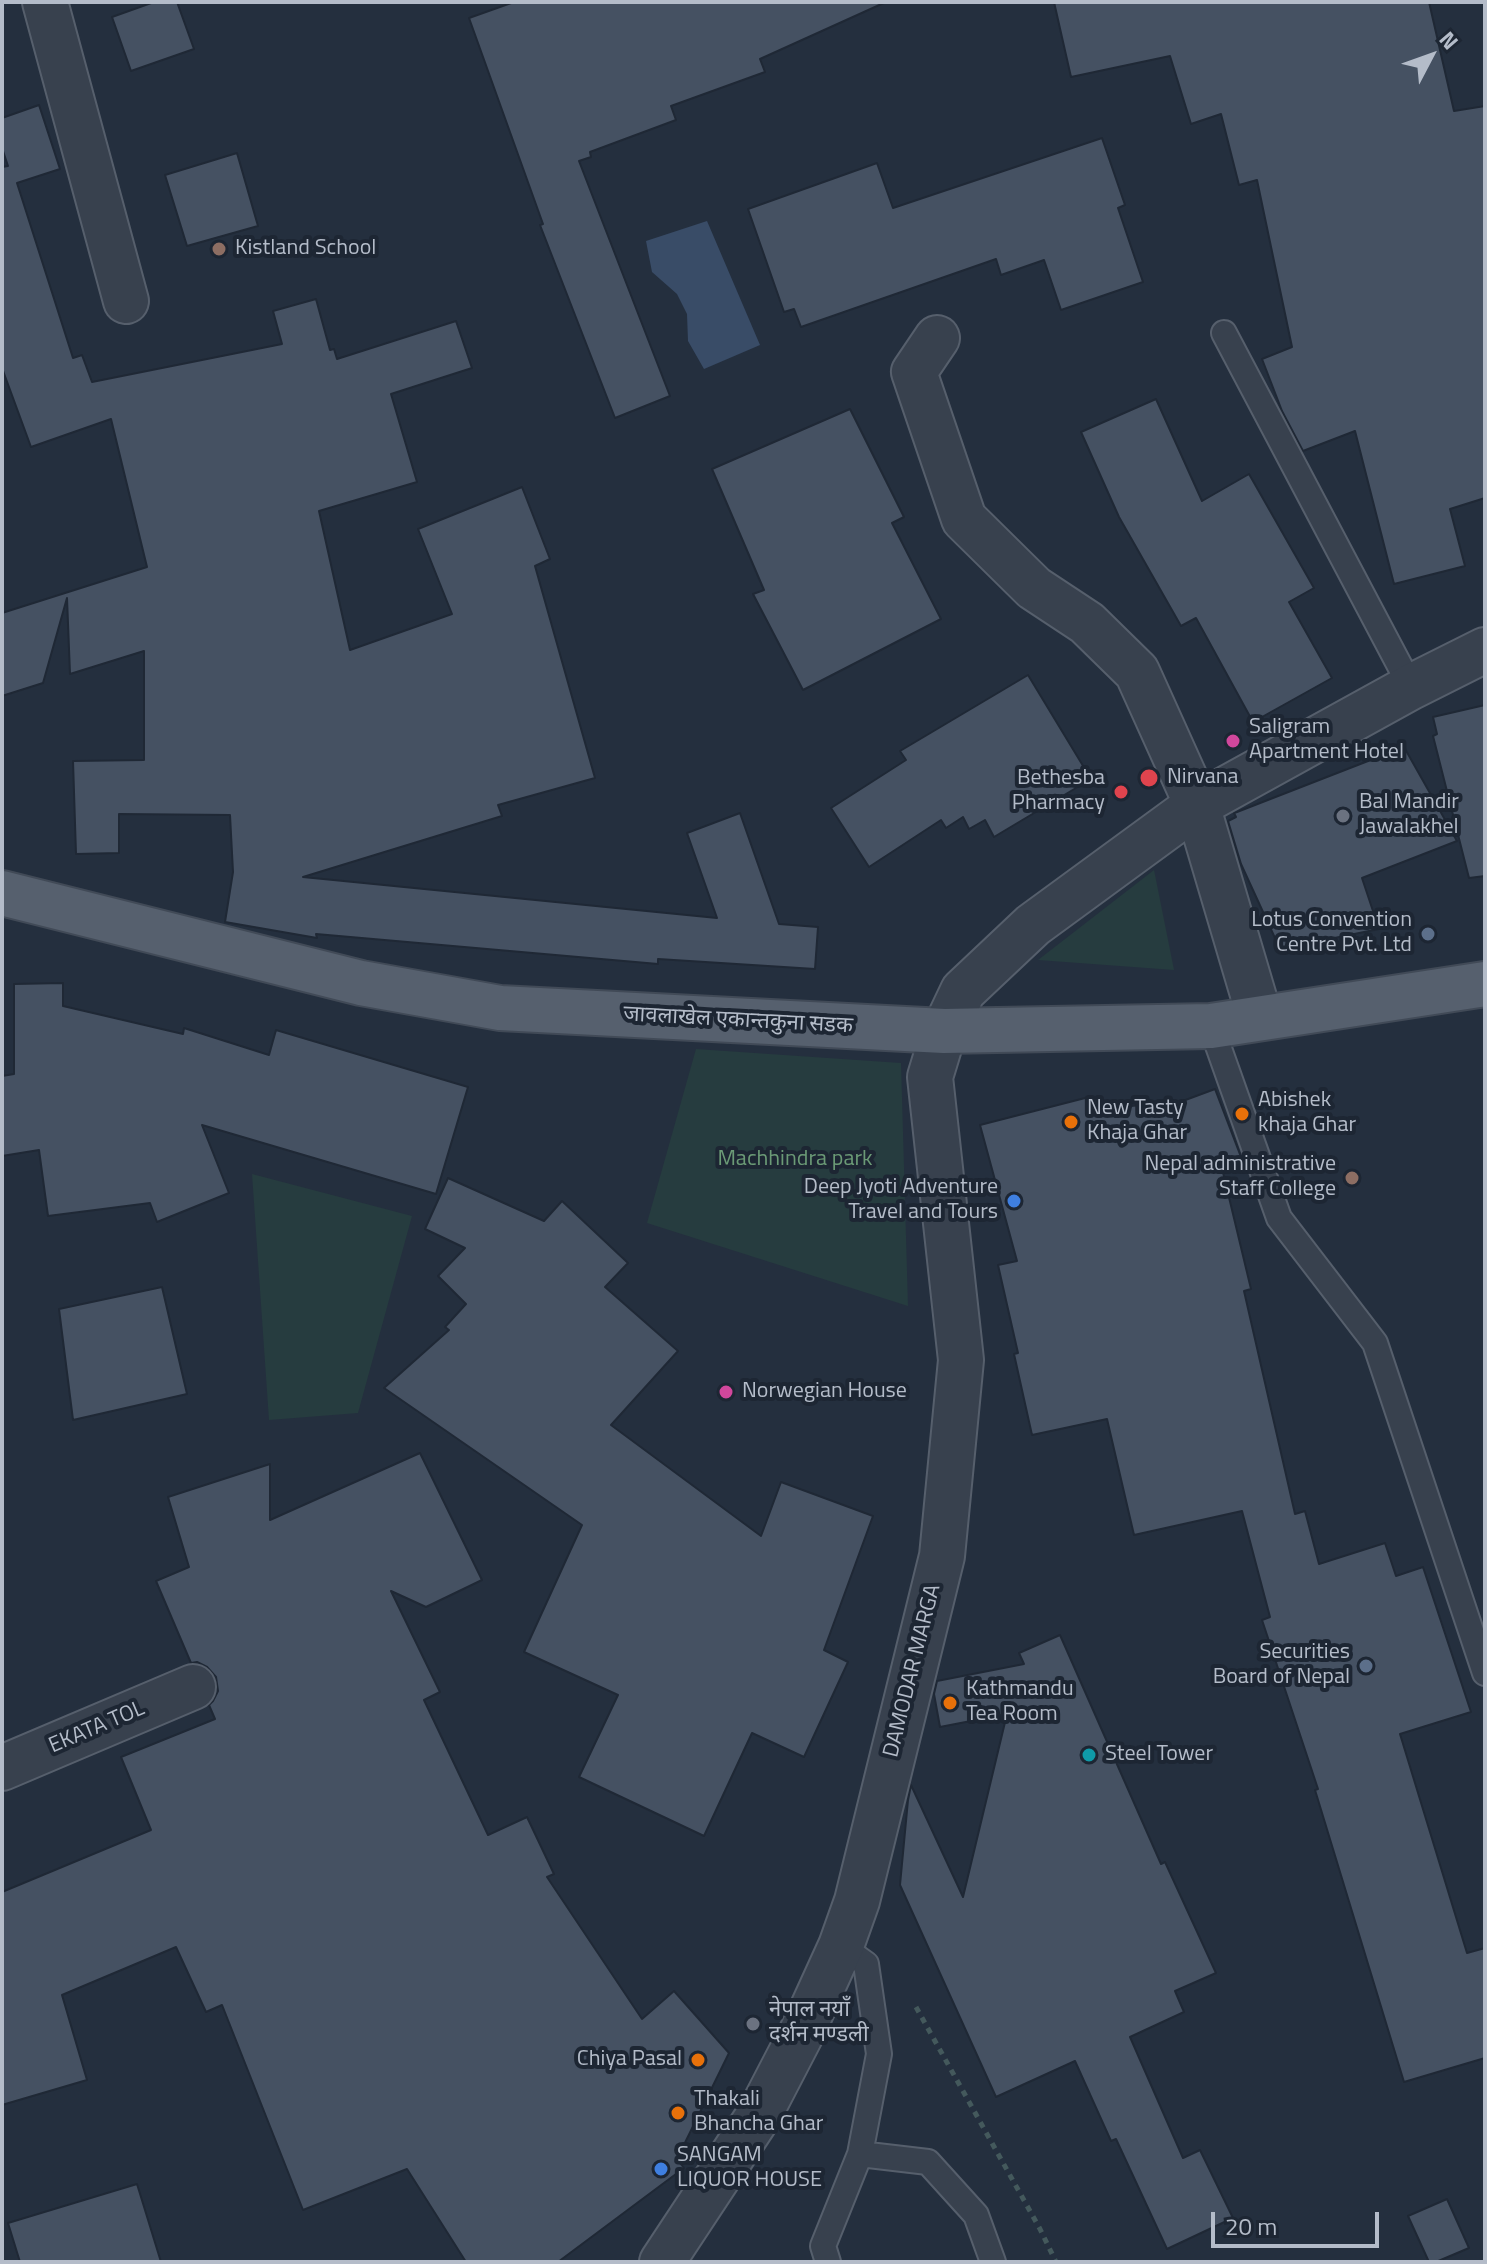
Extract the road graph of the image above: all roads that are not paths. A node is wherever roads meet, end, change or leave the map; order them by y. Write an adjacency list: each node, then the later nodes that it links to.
1 (45, 2): 2 (street)
2 (126, 301)
3 (1224, 333): 6 (lane)
4 (937, 338): 7 (street)
5 (1485, 650): 6 (street, DAMODAR MARGA)
6 (1411, 687): 7 (street, DAMODAR MARGA)
7 (1197, 805): 10 (street); 12 (street, DAMODAR MARGA)
8 (2, 893): 12 (main road, जावलाखेल एकान्तकुना सडक)
9 (1485, 984): 10 (main road, जावलाखेल एकान्तकुना सडक)
10 (1260, 1018): 11 (main road, जावलाखेल एकान्तकुना सडक)
11 (1211, 1026): 12 (main road, जावलाखेल एकान्तकुना सडक); 13 (lane)
12 (944, 1031): 16 (street, DAMODAR MARGA)
13 (1485, 1673)
14 (193, 1687): 15 (street, EKATA TOL)
15 (2, 1768)
16 (841, 1946): 17 (lane); 18 (street, DAMODAR MARGA)
17 (860, 2154): 19 (lane); 20 (lane)
18 (662, 2262)
19 (828, 2262)
20 (993, 2262)

